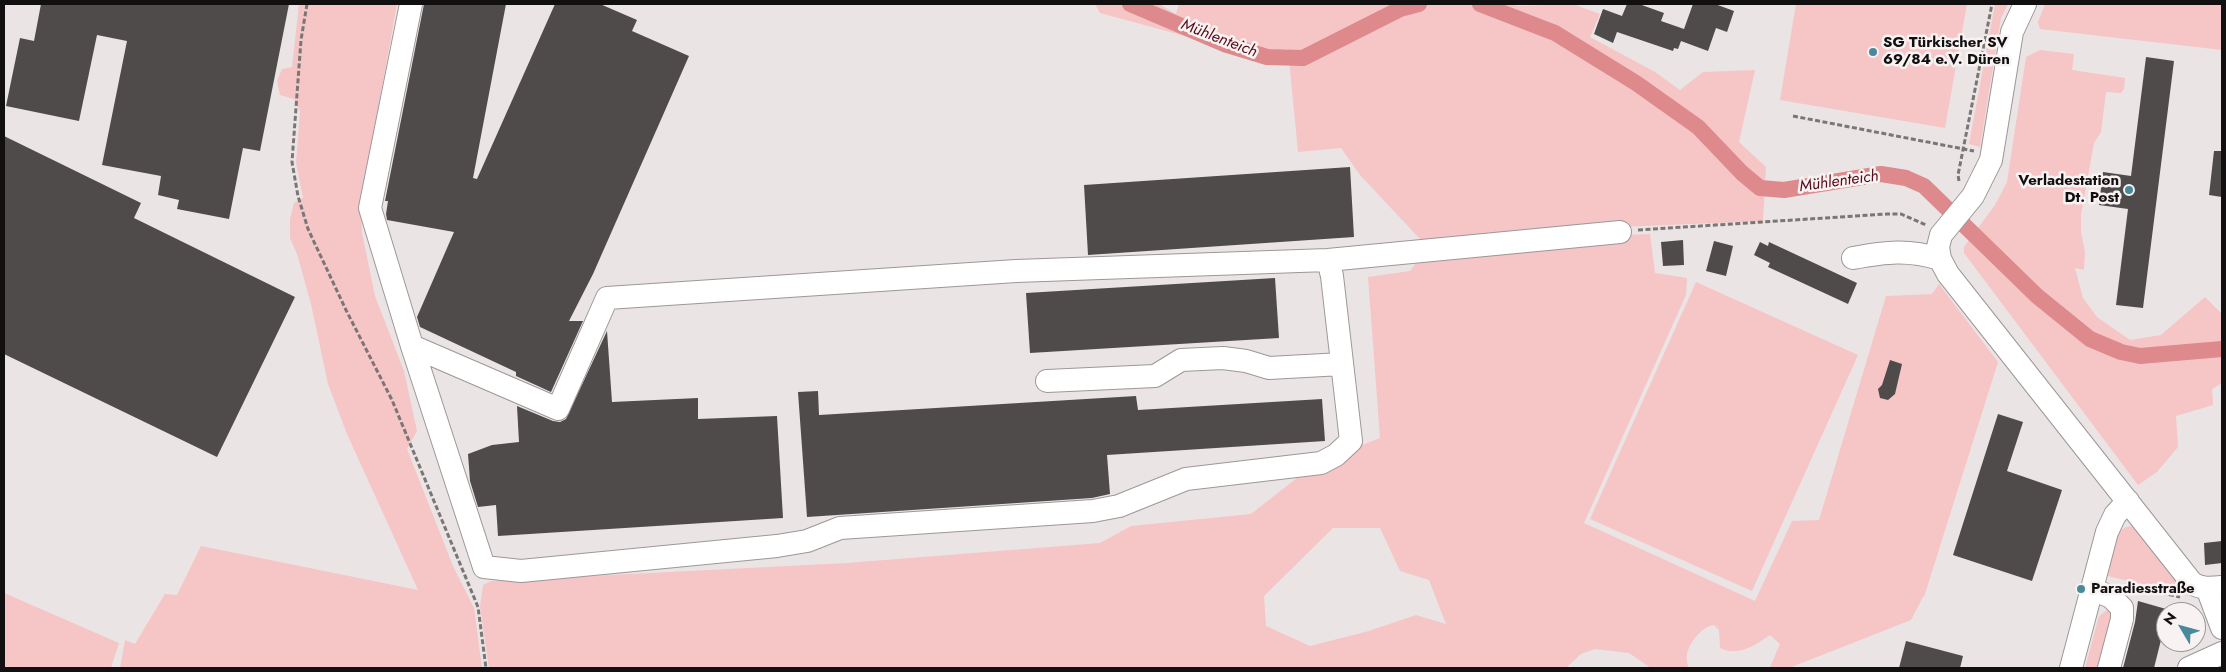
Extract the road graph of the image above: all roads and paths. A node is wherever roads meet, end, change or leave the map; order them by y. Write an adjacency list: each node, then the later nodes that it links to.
1 (308, 4): 23 (path)
2 (411, 4): 13 (street)
3 (1992, 4): 6 (path)
4 (2025, 4): 7 (street)
5 (1793, 116): 6 (path)
6 (1963, 150): 7 (path)
7 (1992, 154): 9 (street)
8 (1620, 232): 9 (path); 12 (street)
9 (1943, 232): 11 (street)
10 (1853, 258): 11 (street)
11 (1940, 258): 16 (street)
12 (1328, 260): 13 (street); 14 (street)
13 (412, 346): 14 (street)
14 (1342, 364): 15 (street)
15 (1047, 381)
16 (2128, 501): 18 (street); 19 (street)
17 (2120, 584): 20 (path)
18 (2214, 587): 21 (street)
19 (2092, 589): 24 (street); 25 (street)
20 (2182, 598)
21 (2222, 628)
22 (2222, 653): 26 (street)
23 (486, 668)
24 (2071, 668)
25 (2109, 668)
26 (2188, 668)

